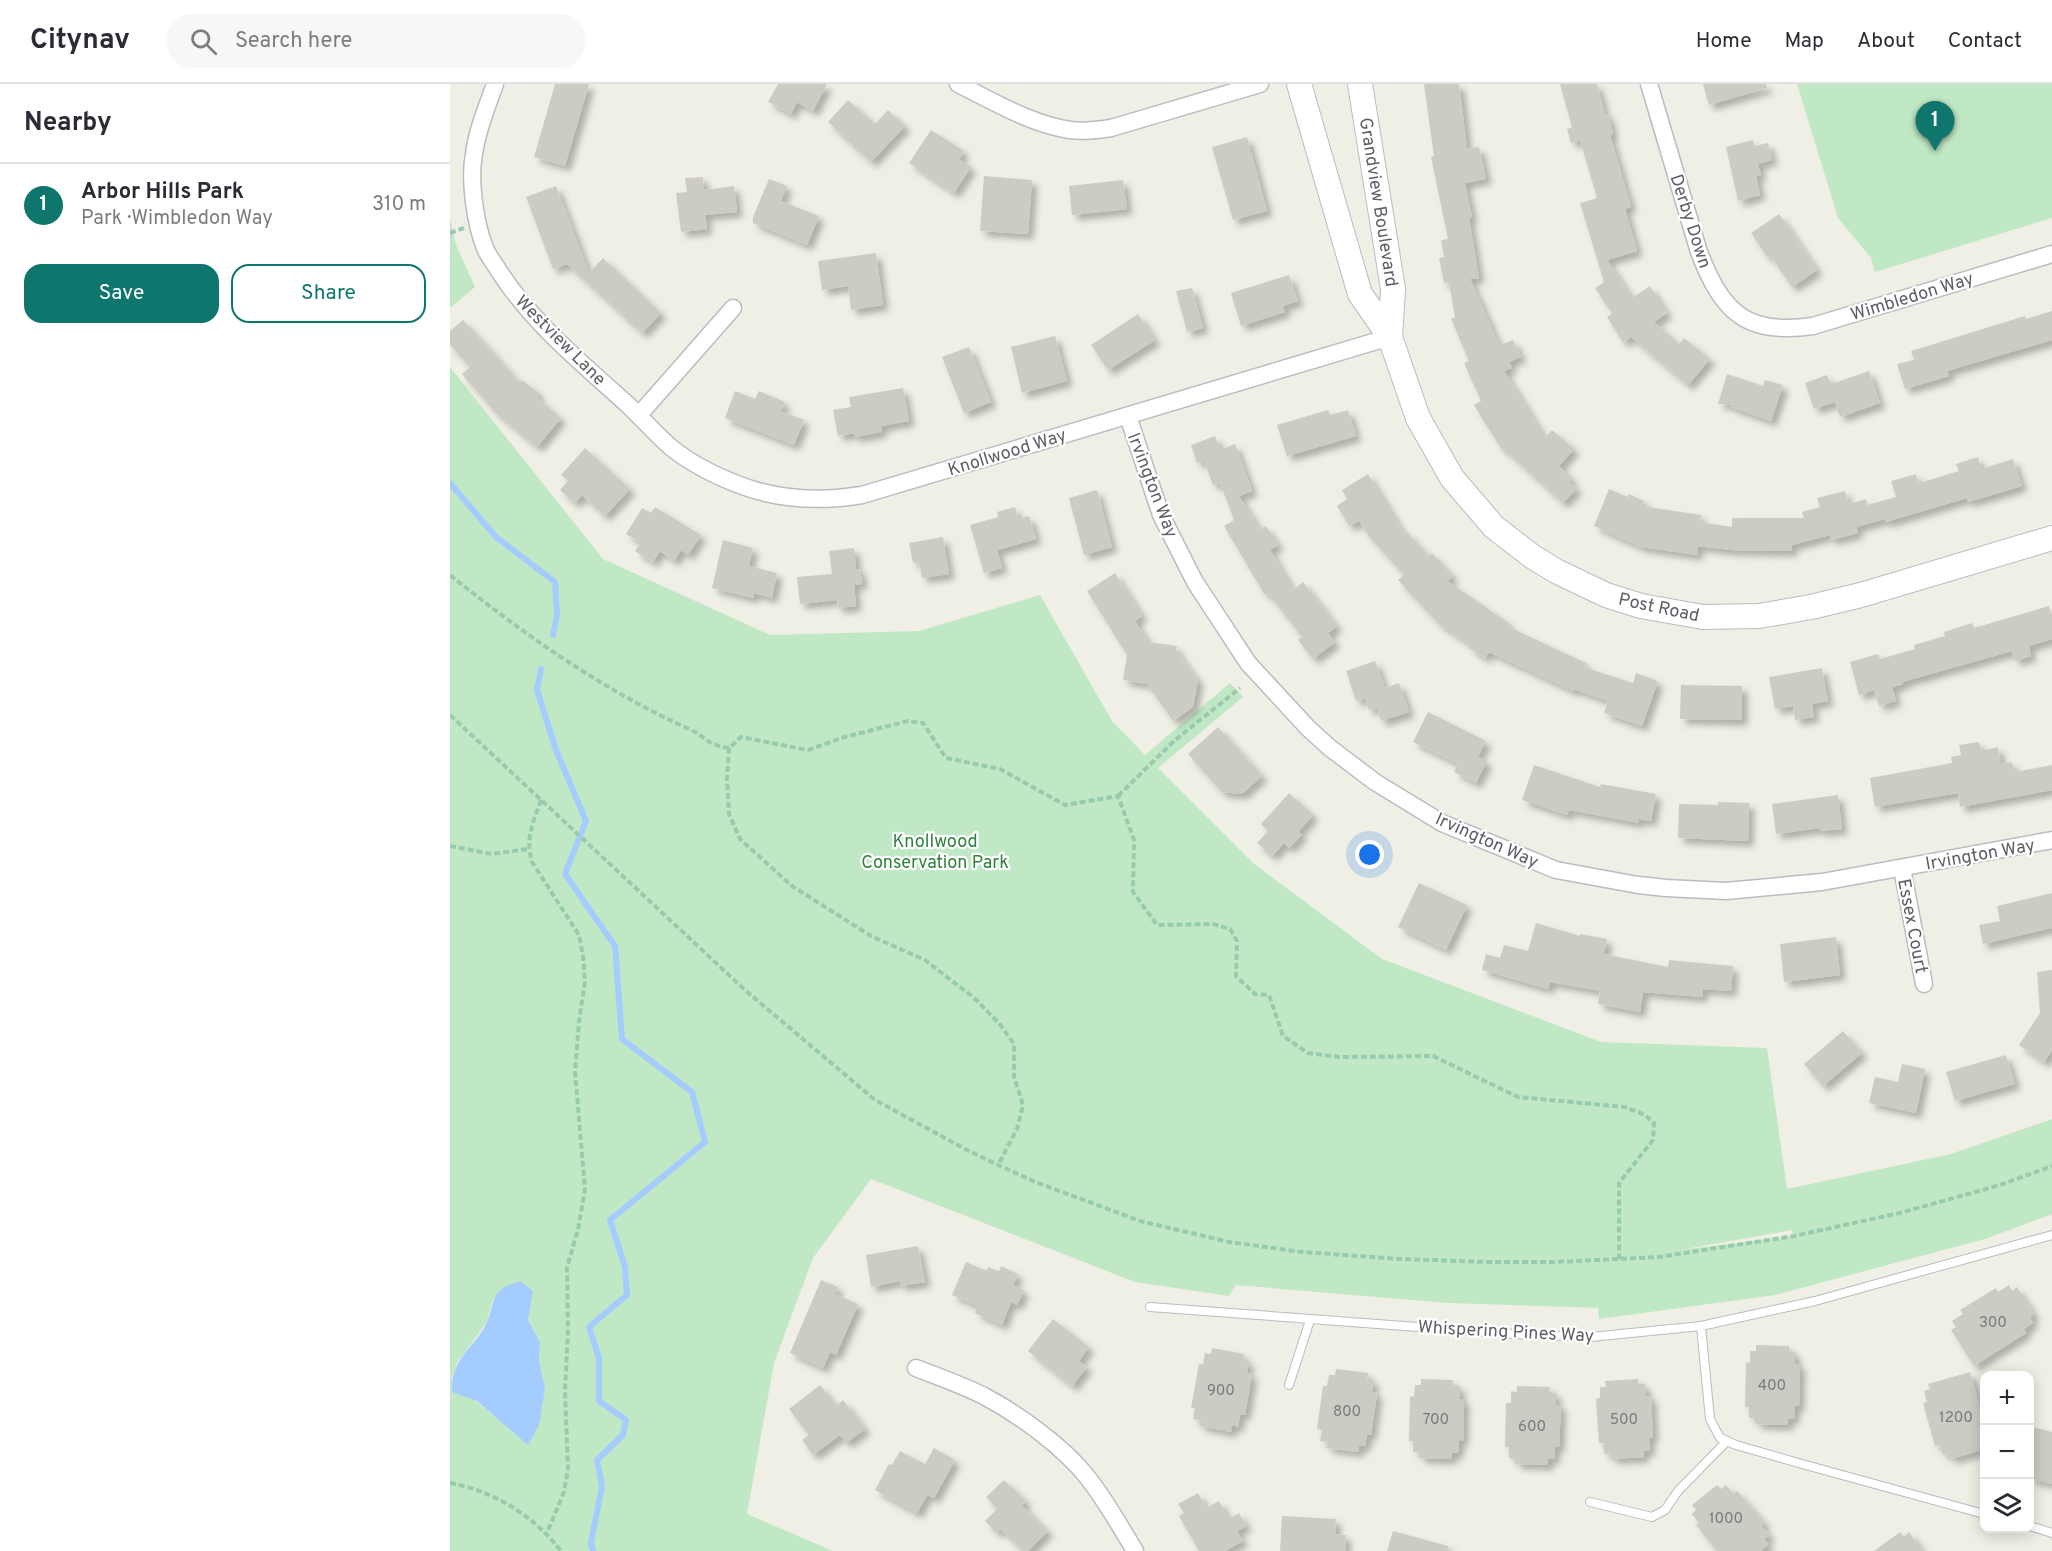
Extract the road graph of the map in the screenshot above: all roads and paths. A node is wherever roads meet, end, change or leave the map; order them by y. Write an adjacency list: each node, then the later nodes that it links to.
1 (495, 84): 11 (street, Westview Lane)
2 (958, 84): 3 (street)
3 (1260, 84)
4 (1299, 84): 10 (street, Grandview Boulevard)
5 (1360, 84): 10 (street, Grandview Boulevard)
6 (1649, 84): 9 (street, Derby Down)
7 (2052, 254): 9 (street, Wimbledon Way)
8 (733, 308): 11 (street)
9 (1771, 327)
10 (1390, 337): 12 (street, Knollwood Way); 13 (street, Post Road)
11 (639, 415): 12 (street, Knollwood Way)
12 (1128, 416): 23 (street, Irvington Way)
13 (2052, 538)
14 (450, 575): 17 (path)
15 (1240, 688): 18 (path)
16 (450, 715): 19 (path)
17 (729, 748): 18 (path); 25 (path)
18 (1118, 796): 28 (path)
19 (541, 800): 22 (path); 25 (path)
20 (2052, 840): 23 (street, Irvington Way)
21 (450, 846): 22 (path)
22 (528, 849): 39 (path)
23 (1902, 868): 24 (street, Essex Court)
24 (1924, 984)
25 (998, 1165): 28 (path)
26 (2052, 1166): 28 (path)
27 (2052, 1234): 31 (lane, Whispering Pines Way)
28 (1619, 1259)
29 (1150, 1307): 30 (lane, Whispering Pines Way)
30 (1310, 1320): 31 (lane, Whispering Pines Way); 33 (lane)
31 (1701, 1326): 34 (lane)
32 (916, 1368): 42 (street)
33 (1289, 1385)
34 (1727, 1441): 36 (lane); 37 (lane)
35 (450, 1484): 39 (path)
36 (1590, 1502)
37 (1980, 1513)
38 (2034, 1527): 40 (lane)
39 (547, 1533): 41 (path)
40 (2052, 1533)
41 (561, 1551)
42 (1135, 1551)

